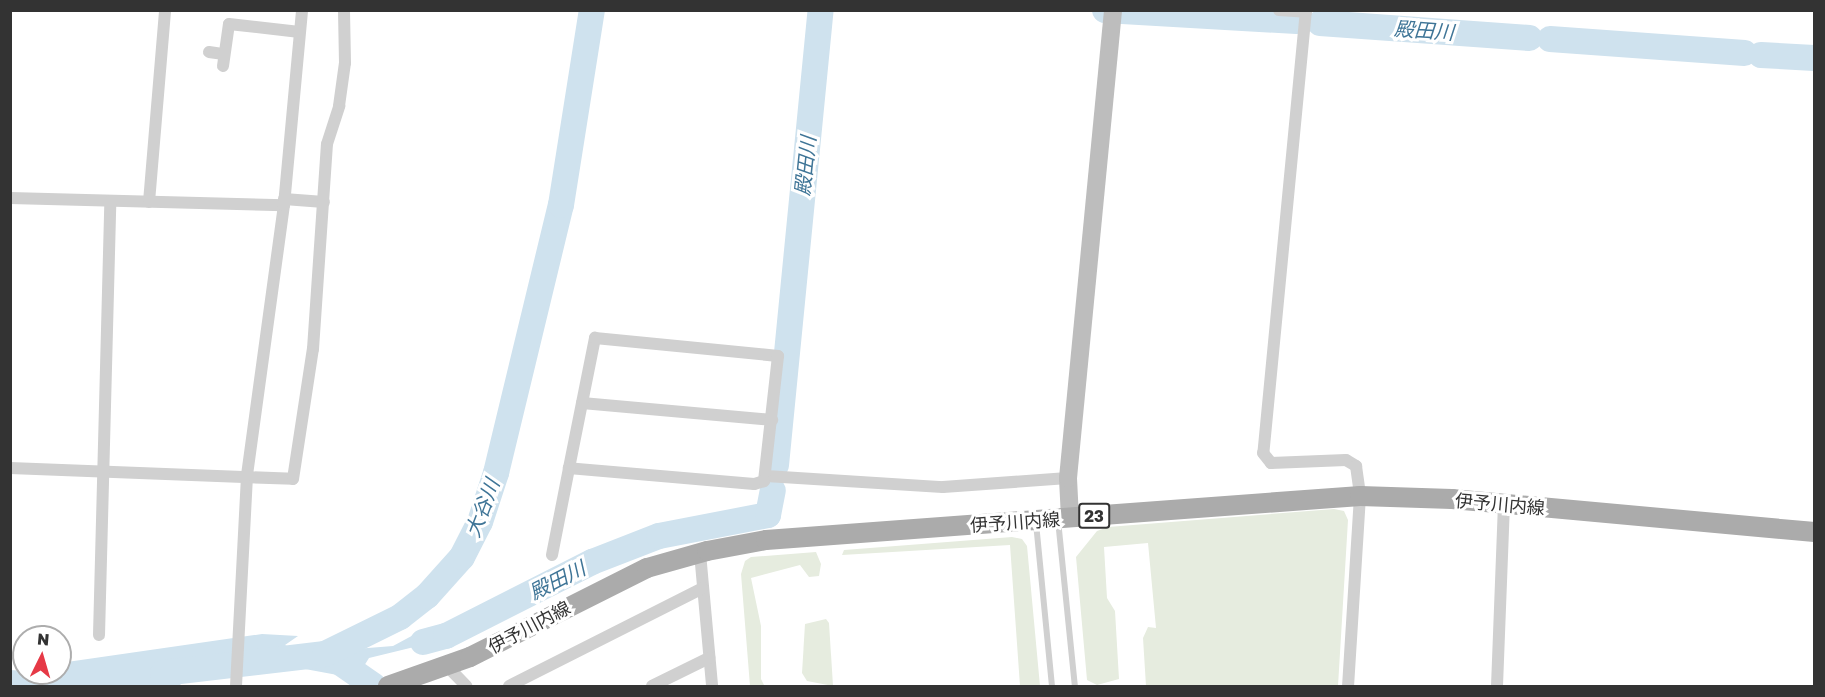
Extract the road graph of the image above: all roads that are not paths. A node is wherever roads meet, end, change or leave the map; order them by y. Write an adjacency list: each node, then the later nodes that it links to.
1 (165, 10): 11 (street)
2 (302, 10): 7 (street)
3 (344, 10): 13 (street)
4 (1113, 10): 21 (street)
5 (1279, 10): 6 (street)
6 (1306, 11): 22 (street)
7 (300, 32): 8 (street); 12 (street)
8 (209, 52)
9 (10, 198): 10 (street)
10 (110, 201): 11 (street); 18 (street)
11 (149, 202): 12 (street)
12 (284, 202): 13 (street); 19 (street)
13 (324, 202): 19 (street)
14 (582, 403): 15 (street); 15 (street); 17 (street)
15 (772, 420): 20 (street)
16 (10, 468): 18 (street)
17 (569, 468): 20 (street); 28 (street)
18 (102, 471): 19 (street); 30 (street)
19 (247, 475): 34 (street)
20 (766, 476): 21 (street)
21 (1068, 478): 24 (street)
22 (1360, 496): 23 (main road, 伊予川内線 / 23); 24 (main road, 伊予川内線 / 23); 41 (street)
23 (1504, 504): 26 (main road, 伊予川内線 / 23); 42 (street)
24 (1064, 519): 25 (main road, 伊予川内線 / 23); 40 (lane)
25 (1036, 521): 27 (main road, 伊予川内線 / 23); 39 (lane)
26 (1815, 532)
27 (700, 553): 29 (street); 32 (main road, 伊予川内線 / 23)
28 (552, 555)
29 (703, 588): 31 (street); 36 (street)
30 (99, 635)
31 (709, 658): 37 (street); 38 (street)
32 (447, 666): 33 (main road, 伊予川内線 / 23); 35 (street)
33 (395, 685)
34 (236, 687)
35 (466, 687)
36 (509, 687)
37 (652, 687)
38 (712, 687)
39 (1052, 687)
40 (1075, 687)
41 (1348, 687)
42 (1497, 687)

